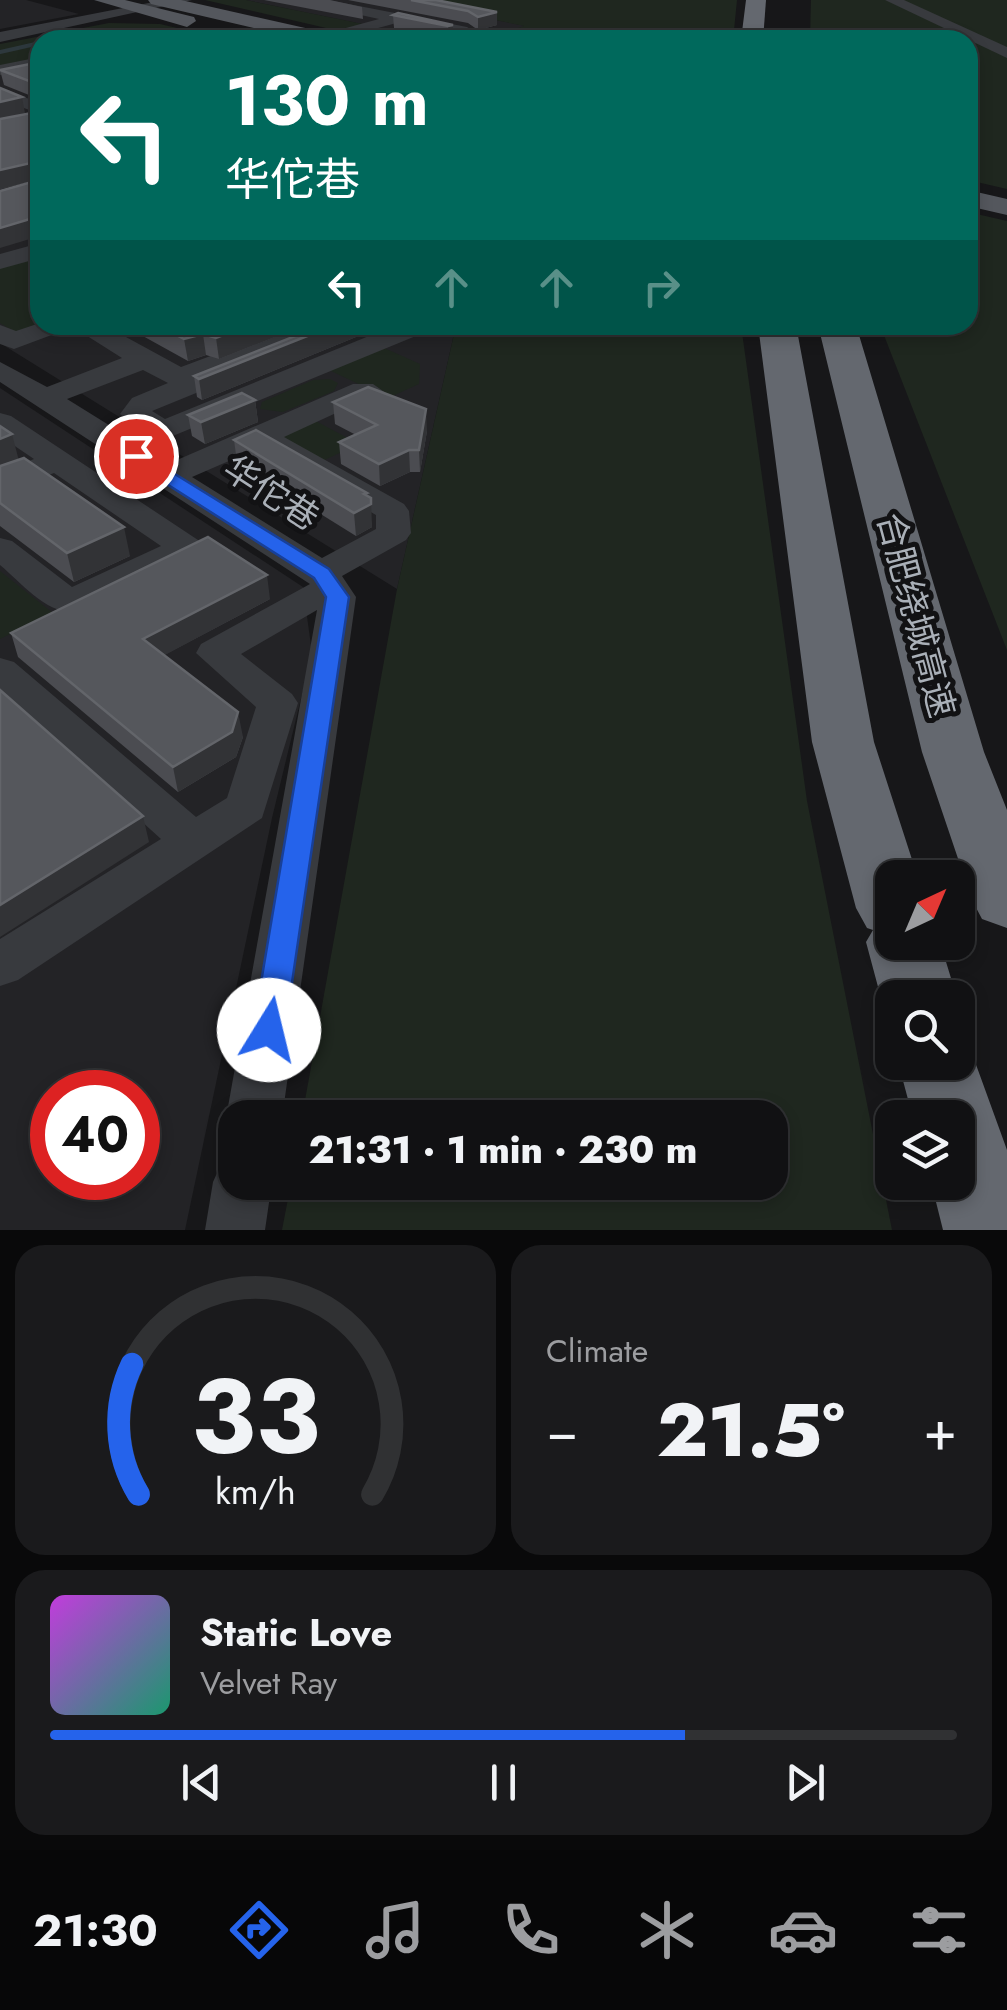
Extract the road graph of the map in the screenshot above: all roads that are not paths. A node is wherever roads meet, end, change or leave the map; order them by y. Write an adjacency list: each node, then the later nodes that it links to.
1 (102, 0): 6 (main road)
2 (756, 0): 14 (highway)
3 (892, 0): 15 (street)
4 (170, 1): 6 (street); 11 (main road)
5 (329, 4): 7 (street)
6 (137, 10): 9 (street); 10 (main road)
7 (398, 18): 12 (street); 13 (street)
8 (30, 30): 16 (street)
9 (32, 30)
10 (226, 30)
11 (291, 30)
12 (358, 30)
13 (456, 30)
14 (753, 30)
15 (957, 30)
16 (0, 36)
17 (978, 40): 18 (street)
18 (1007, 53)
19 (30, 64): 20 (street)
20 (0, 70)
21 (0, 93): 23 (street)
22 (0, 102): 24 (street)
23 (30, 112)
24 (30, 114)
25 (978, 182): 26 (main road)
26 (1007, 189)
27 (978, 200): 28 (main road)
28 (1007, 207)
29 (30, 242): 30 (street)
30 (0, 251)
31 (30, 253): 32 (street)
32 (0, 262)
33 (0, 333): 34 (street)
34 (32, 335)
35 (100, 335): 41 (street)
36 (291, 335): 41 (street)
37 (315, 335): 45 (street)
38 (395, 335): 45 (street)
39 (778, 335): 56 (highway)
40 (840, 335): 57 (highway, 合肥绕城高速)
41 (145, 360): 43 (street)
42 (0, 370): 43 (street, 华佗巷)
43 (44, 398): 47 (street, 华佗巷)
44 (398, 407): 48 (street)
45 (142, 419): 47 (street)
46 (0, 422): 49 (street)
47 (104, 435): 50 (street, 华佗巷)
48 (260, 436): 50 (street); 53 (street)
49 (57, 461): 51 (street); 52 (street)
50 (168, 476): 53 (street, 华佗巷)
51 (0, 484)
52 (0, 548)
53 (330, 586): 55 (street); 59 (street)
54 (0, 670): 55 (street)
55 (193, 841): 58 (street)
56 (878, 860)
57 (1007, 900)
58 (0, 965)
59 (257, 1100)
60 (975, 1185): 63 (highway)
61 (240, 1200): 62 (street)
62 (235, 1230)
63 (988, 1230)

